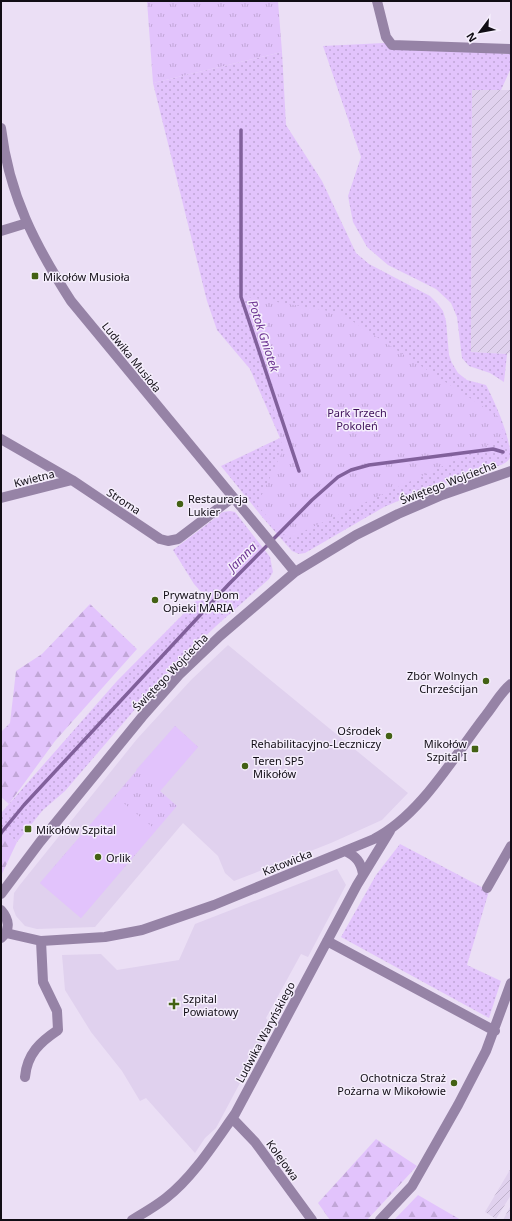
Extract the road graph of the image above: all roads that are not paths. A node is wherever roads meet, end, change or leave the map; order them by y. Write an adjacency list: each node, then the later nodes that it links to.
1 (377, 1): 2 (street)
2 (511, 49)
3 (1, 128): 4 (street, Ludwika Musioła)
4 (27, 223): 5 (street); 10 (street, Ludwika Musioła)
5 (1, 231)
6 (1, 439): 8 (street, Stroma)
7 (511, 471): 11 (street, Świętego Wojciecha)
8 (72, 480): 9 (street, Kwietna); 10 (street, Stroma)
9 (1, 498)
10 (232, 498): 11 (street, Ludwika Musioła)
11 (295, 572): 20 (street, Świętego Wojciecha)
12 (511, 684): 13 (street, Katowicka)
13 (390, 831): 14 (street, Katowicka); 17 (street, Ludwika Waryńskiego)
14 (360, 845): 16 (street, Katowicka); 17 (street)
15 (511, 846): 19 (street)
16 (345, 851): 18 (street); 23 (street, Katowicka)
17 (373, 859): 18 (street, Ludwika Waryńskiego)
18 (363, 874): 24 (street, Ludwika Waryńskiego)
19 (487, 888)
20 (1, 894)
21 (1, 910): 22 (street)
22 (3, 935): 23 (street, Katowicka)
23 (41, 940): 27 (street)
24 (327, 941): 26 (street); 28 (street, Ludwika Waryńskiego)
25 (511, 982): 26 (street)
26 (495, 1031): 31 (street)
27 (25, 1077)
28 (232, 1118): 29 (street, Ludwika Waryńskiego); 30 (street, Kolejowa)
29 (132, 1220)
30 (312, 1220)
31 (380, 1220)

